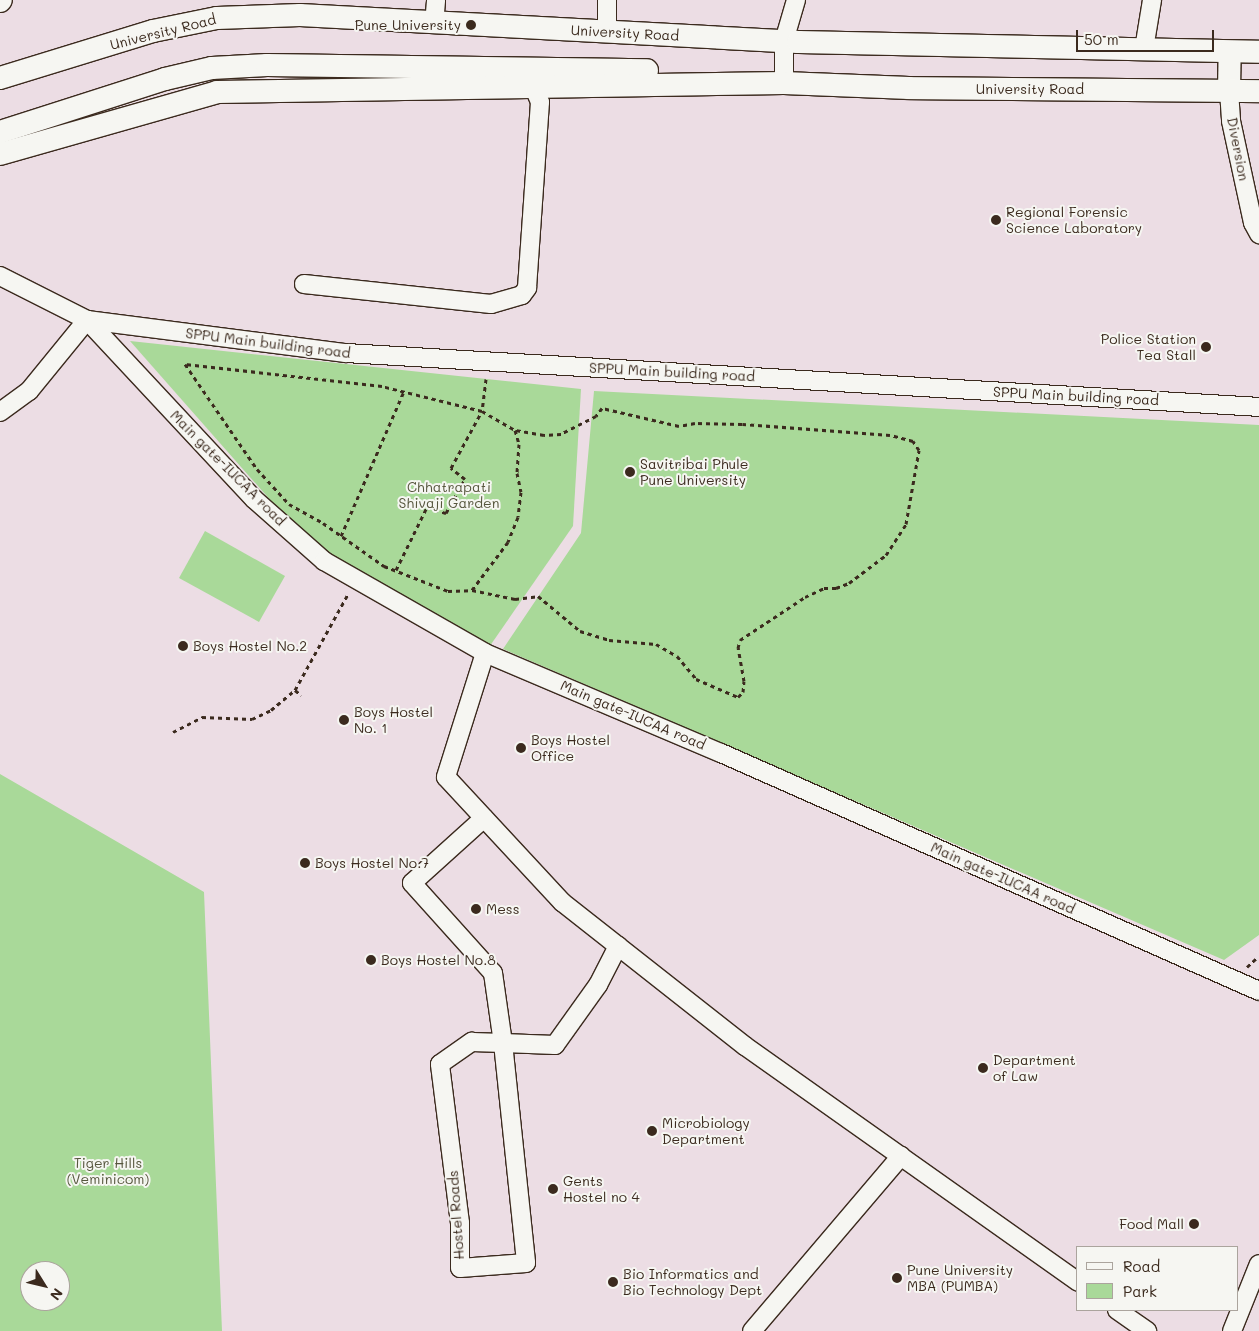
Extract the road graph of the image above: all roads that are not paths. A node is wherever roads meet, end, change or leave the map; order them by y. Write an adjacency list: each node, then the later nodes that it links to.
1 (436, 0): 5 (street)
2 (607, 0): 6 (street)
3 (796, 0): 7 (street)
4 (1152, 0): 8 (street)
5 (434, 24): 6 (main road, University Road); 11 (main road, University Road)
6 (607, 33): 7 (main road, University Road)
7 (784, 40): 8 (main road, University Road); 12 (street)
8 (1144, 50): 9 (main road, University Road)
9 (1230, 52): 10 (main road, University Road); 14 (main road)
10 (1259, 52)
11 (2, 76)
12 (774, 83): 13 (main road, University Road); 14 (main road, University Road); 16 (main road)
13 (534, 88): 17 (main road, University Road); 20 (street)
14 (1229, 91): 15 (main road, University Road); 18 (street, Diversion)
15 (1259, 91)
16 (0, 132)
17 (0, 154)
18 (1259, 234)
19 (0, 276): 21 (street)
20 (304, 284)
21 (86, 320): 22 (street, SPPU Main building road); 23 (street); 24 (street, Main gate-IUCAA road)
22 (1259, 407)
23 (0, 412)
24 (485, 653): 25 (street); 27 (street, Main gate-IUCAA road)
25 (484, 818): 26 (street); 28 (street, Hostel Roads)
26 (618, 946): 28 (street); 29 (street)
27 (1259, 991)
28 (502, 1043): 28 (street, Hostel Roads)
29 (901, 1156): 31 (street); 33 (street)
30 (1259, 1264): 35 (street)
31 (1076, 1281)
32 (1118, 1311): 34 (street)
33 (752, 1331)
34 (1147, 1331)
35 (1232, 1331)

